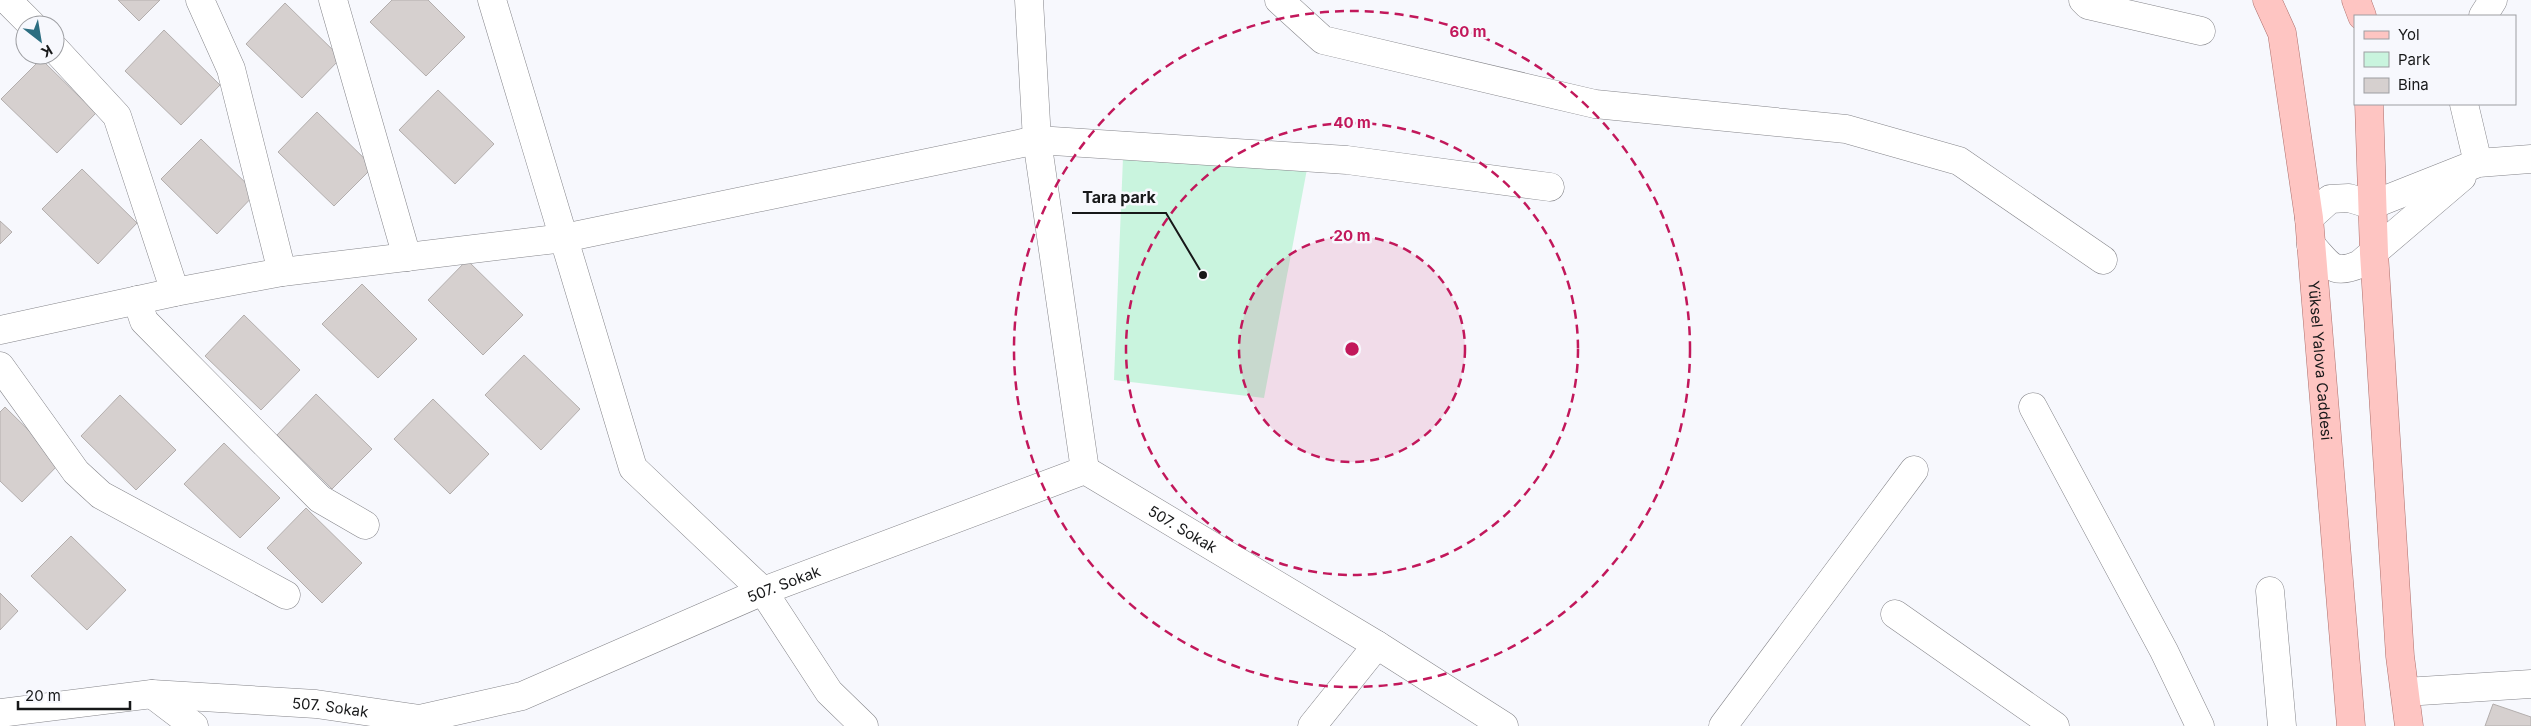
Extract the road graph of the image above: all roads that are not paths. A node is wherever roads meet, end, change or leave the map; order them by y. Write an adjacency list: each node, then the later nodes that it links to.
1 (7, 0): 11 (street)
2 (200, 0): 29 (street)
3 (333, 0): 27 (street)
4 (492, 0): 24 (street)
5 (1029, 0): 18 (street)
6 (1278, 0): 28 (street)
7 (2083, 0): 14 (street)
8 (2267, 0): 23 (main road, Yüksel Yalova Caddesi)
9 (2356, 0): 12 (main road)
10 (2493, 0): 13 (street)
11 (22, 15)
12 (2362, 15)
13 (2485, 15)
14 (2200, 30)
15 (65, 60): 30 (street)
16 (2369, 105): 22 (main road)
17 (2464, 105): 20 (street)
18 (1037, 140): 21 (street); 24 (street); 35 (street)
19 (2531, 159): 20 (street)
20 (2478, 163): 22 (street); 26 (street)
21 (1550, 187)
22 (2372, 204): 23 (street); 26 (main road)
23 (2309, 218): 25 (main road, Yüksel Yalova Caddesi)
24 (564, 238): 27 (street); 38 (street)
25 (2312, 245): 26 (street); 55 (main road, Yüksel Yalova Caddesi)
26 (2374, 253): 44 (main road)
27 (407, 257): 29 (street)
28 (2104, 260)
29 (282, 272): 30 (street)
30 (175, 292): 31 (street)
31 (137, 300): 32 (street); 37 (street)
32 (0, 330)
33 (0, 366): 40 (street)
34 (2033, 407): 53 (street)
35 (1086, 470): 38 (street, 507. Sokak); 42 (street, 507. Sokak)
36 (1914, 470): 51 (street)
37 (365, 525)
38 (762, 591): 45 (street, 507. Sokak); 48 (street)
39 (2270, 591): 54 (street)
40 (286, 595)
41 (1895, 614): 52 (street)
42 (1377, 645): 49 (street); 50 (street, 507. Sokak)
43 (2531, 684): 44 (street)
44 (2405, 692): 56 (main road)
45 (152, 694): 46 (street, 507. Sokak); 47 (street)
46 (0, 713)
47 (194, 726)
48 (864, 726)
49 (1312, 726)
50 (1504, 726)
51 (1723, 726)
52 (2055, 726)
53 (2200, 726)
54 (2282, 726)
55 (2352, 726)
56 (2409, 726)

